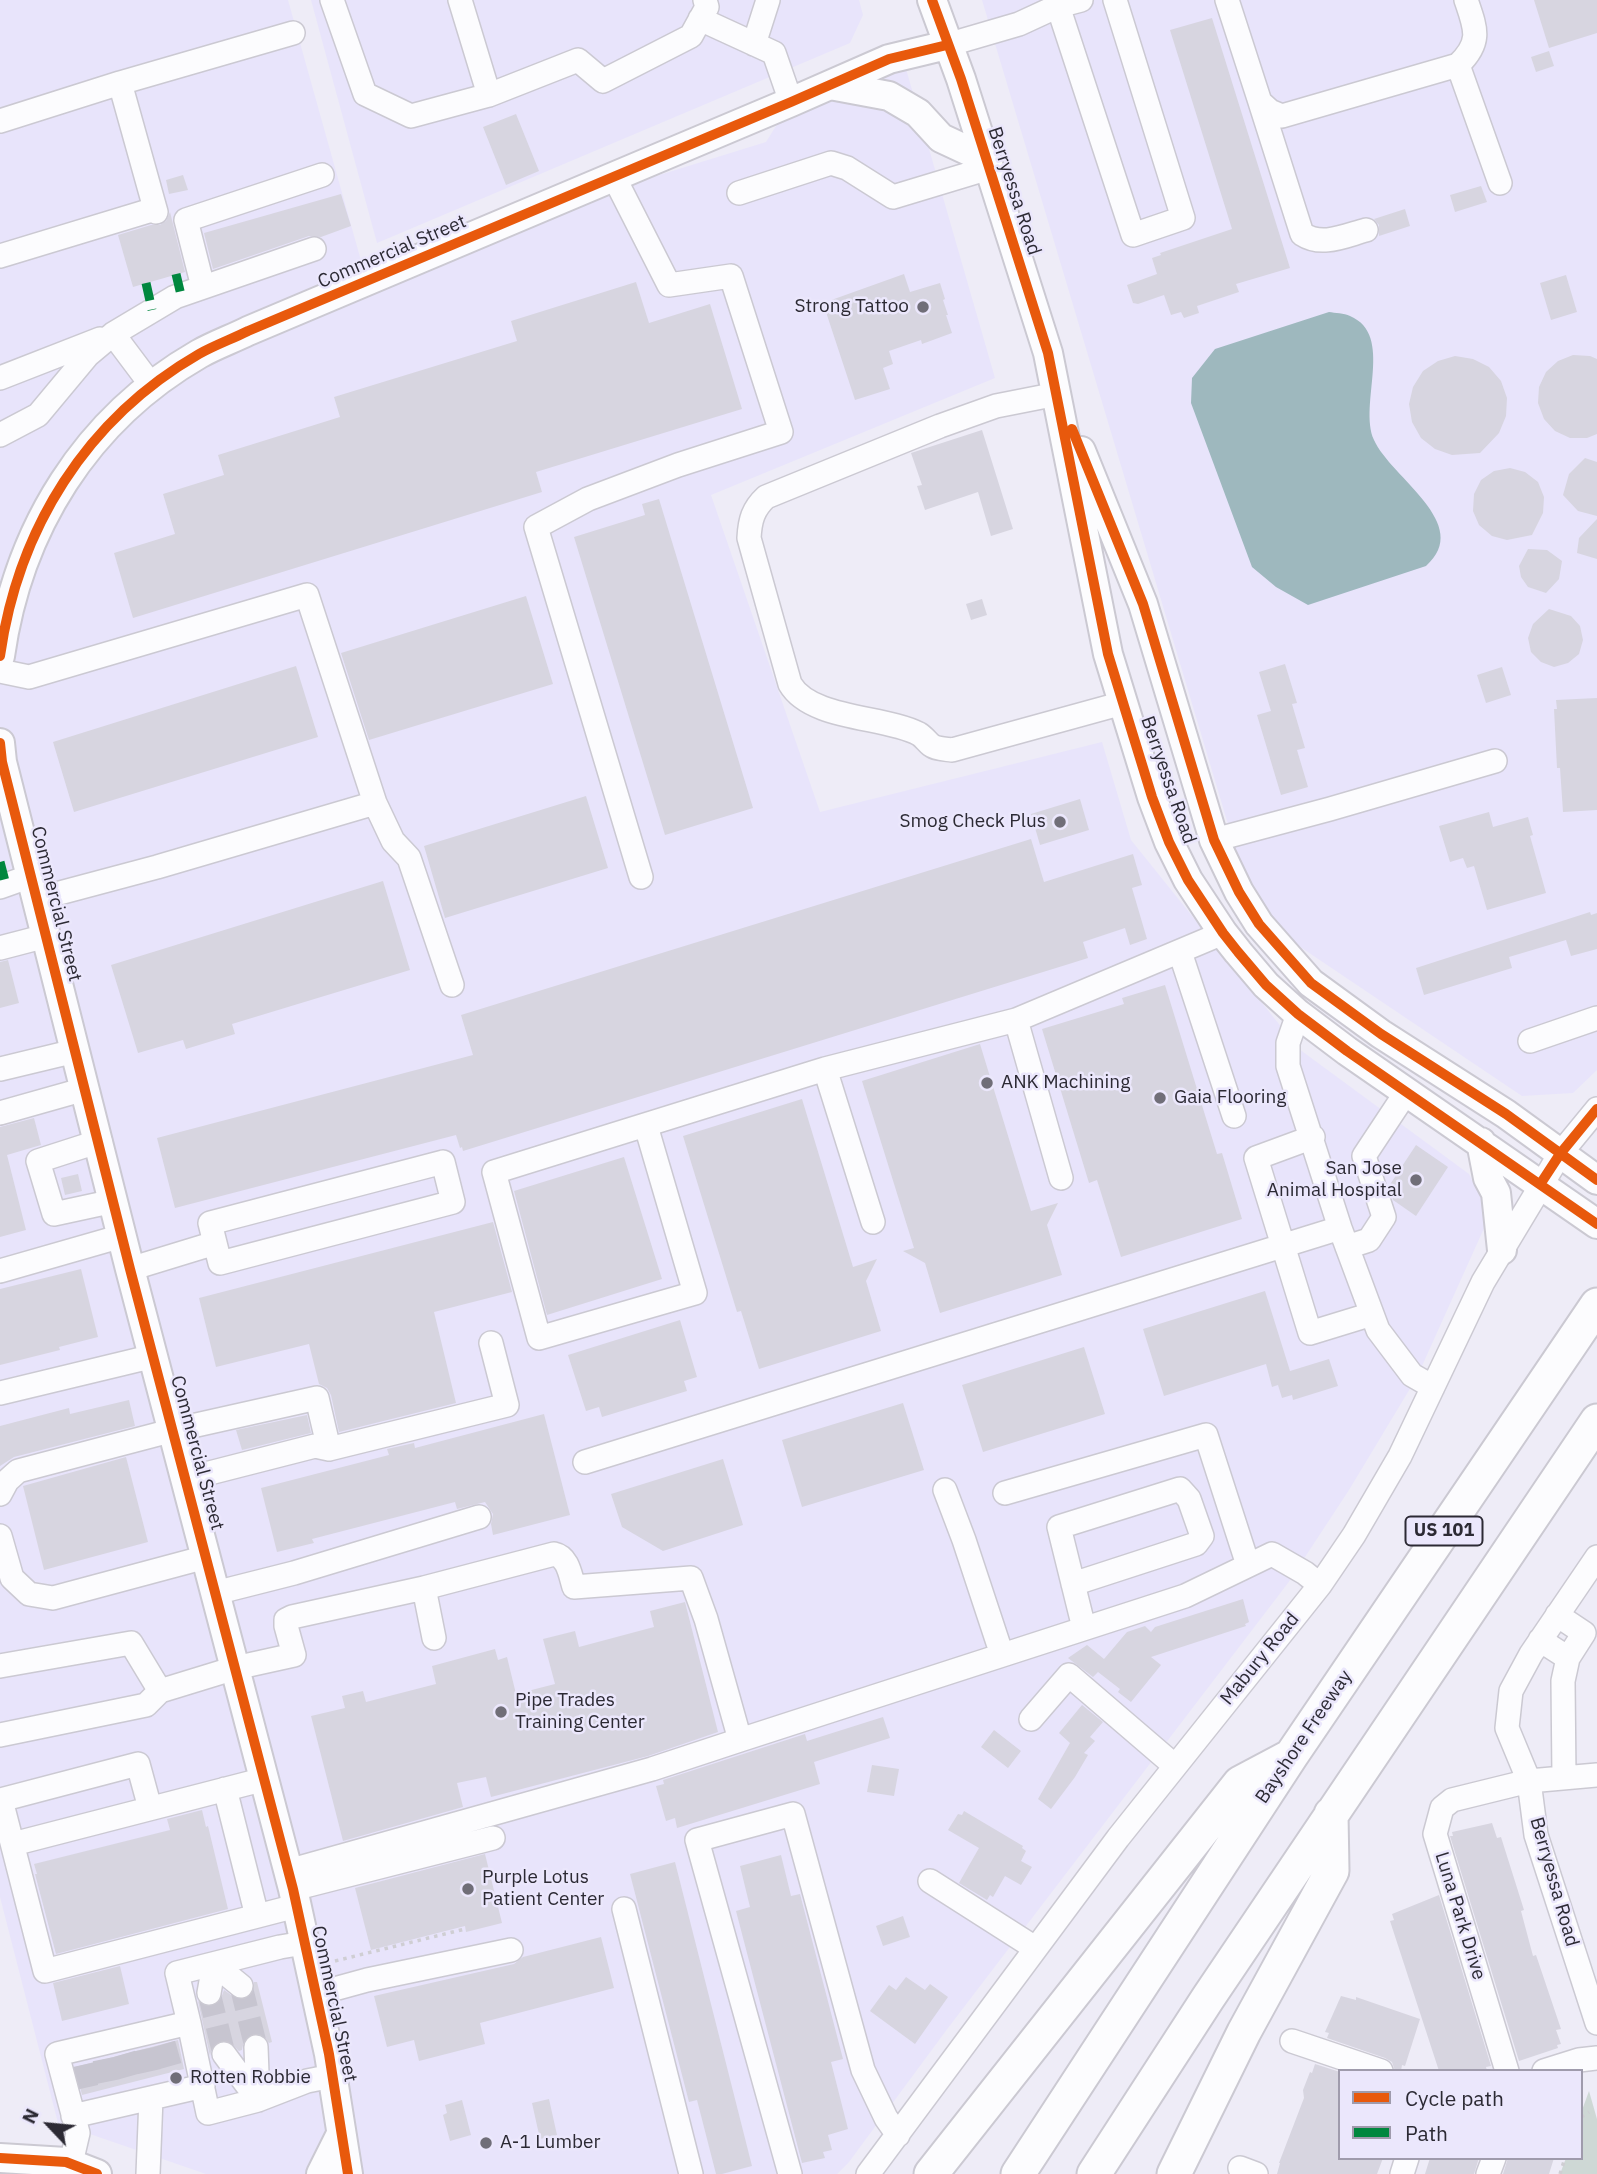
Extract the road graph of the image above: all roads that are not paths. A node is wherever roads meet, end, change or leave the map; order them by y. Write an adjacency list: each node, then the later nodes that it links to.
1 (332, 0): 17 (street)
2 (460, 0): 17 (street)
3 (768, 0): 12 (street)
4 (932, 0): 13 (main road, Berryessa Road)
5 (1081, 0): 9 (street)
6 (1115, 0): 9 (street)
7 (1227, 0): 19 (street)
8 (1466, 0): 14 (street)
9 (1057, 3): 13 (street)
10 (703, 10): 12 (street); 17 (street)
11 (293, 33): 15 (street)
12 (754, 44): 18 (street)
13 (947, 45): 16 (main road, Commercial Street); 21 (main road, Berryessa Road)
14 (1458, 65): 19 (street); 24 (street)
15 (120, 83): 20 (street); 28 (street)
16 (830, 85): 18 (main road, Commercial Street); 21 (main road)
17 (489, 95)
18 (791, 102): 23 (main road, Commercial Street)
19 (1260, 102): 26 (street)
20 (0, 121)
21 (987, 163): 25 (street); 33 (main road, Berryessa Road)
22 (322, 175): 29 (street)
23 (614, 177): 32 (main road, Commercial Street); 43 (street)
24 (1500, 183)
25 (739, 193)
26 (1366, 230)
27 (314, 249): 29 (street)
28 (0, 256)
29 (203, 287): 30 (street)
30 (113, 334): 31 (street); 32 (street); 34 (street)
31 (0, 378)
32 (152, 386): 35 (main road, Commercial Street)
33 (1057, 394): 37 (main road, Berryessa Road); 37 (street); 42 (main road, Berryessa Road)
34 (0, 435)
35 (0, 656)
36 (0, 671): 40 (street)
37 (1123, 703): 46 (main road, Berryessa Road)
38 (0, 743): 41 (main road, Commercial Street)
39 (1495, 761): 42 (street)
40 (375, 803): 45 (street); 50 (street)
41 (8, 818): 45 (main road, Commercial Street)
42 (1214, 840): 67 (main road, Berryessa Road)
43 (641, 877)
44 (0, 887): 45 (street)
45 (34, 887): 47 (main road, Commercial Street)
46 (1223, 933): 49 (street); 51 (main road, Berryessa Road)
47 (46, 936): 48 (street); 55 (main road, Commercial Street)
48 (0, 948)
49 (1180, 952): 53 (street); 62 (street)
50 (452, 985)
51 (1298, 1014): 59 (main road, Berryessa Road); 64 (street)
52 (1597, 1018): 54 (street)
53 (1016, 1020): 57 (street); 68 (street)
54 (1530, 1041)
55 (75, 1051): 56 (street); 58 (main road, Commercial Street)
56 (0, 1069)
57 (825, 1069): 63 (street); 73 (street)
58 (85, 1089): 61 (street); 65 (main road, Commercial Street)
59 (1406, 1091): 66 (main road, Berryessa Road); 75 (street)
60 (1597, 1110): 67 (street, Mabury Road)
61 (0, 1113)
62 (1234, 1116)
63 (646, 1126): 63 (street)
64 (1312, 1137): 75 (street); 77 (street)
65 (100, 1141): 71 (main road, Commercial Street); 71 (street)
66 (1481, 1142): 70 (main road, Berryessa Road); 78 (main road)
67 (1560, 1154): 69 (main road, Berryessa Road); 70 (street, Mabury Road)
68 (1061, 1178)
69 (1597, 1180)
70 (1541, 1183): 72 (main road, Berryessa Road); 78 (street, Mabury Road)
71 (114, 1201): 74 (main road, Commercial Street)
72 (1592, 1220)
73 (873, 1222)
74 (122, 1236): 79 (main road, Commercial Street); 80 (street)
75 (1344, 1237): 77 (street); 82 (street)
76 (215, 1243): 76 (street); 79 (street)
77 (1283, 1245): 82 (street); 90 (street)
78 (1502, 1250): 85 (street, Mabury Road)
79 (130, 1269): 84 (main road, Commercial Street)
80 (0, 1271)
81 (1597, 1305): 116 (highway, Bayshore Freeway / US 101)
82 (1373, 1314): 85 (street)
83 (491, 1343): 89 (street)
84 (154, 1356): 86 (street); 88 (main road, Commercial Street)
85 (1433, 1387): 101 (street, Mabury Road)
86 (0, 1394)
87 (1597, 1421): 125 (highway, US 101)
88 (174, 1430): 89 (street); 91 (main road, Commercial Street); 94 (street)
89 (329, 1449): 91 (street)
90 (585, 1462)
91 (186, 1479): 97 (main road, Commercial Street)
92 (945, 1490): 108 (street)
93 (1005, 1493): 99 (street)
94 (0, 1494)
95 (479, 1517): 103 (street)
96 (0, 1536): 97 (street)
97 (206, 1557): 103 (main road, Commercial Street)
98 (1597, 1557): 104 (street, Berryessa Road)
99 (1248, 1565): 101 (street); 105 (street)
100 (1073, 1584): 100 (street); 105 (street)
101 (1320, 1585): 117 (street, Mabury Road)
102 (424, 1588): 106 (street); 111 (street); 115 (street)
103 (215, 1593): 111 (main road, Commercial Street)
104 (1557, 1615): 107 (street, Berryessa Road); 109 (street)
105 (1084, 1628): 108 (street)
106 (434, 1638)
107 (1540, 1640): 109 (street); 121 (street, Berryessa Road)
108 (1002, 1655): 115 (street)
109 (1568, 1658): 119 (street)
110 (0, 1666): 112 (street)
111 (235, 1668): 112 (street); 120 (main road, Commercial Street)
112 (160, 1691): 114 (street)
113 (1031, 1719): 117 (street)
114 (0, 1735)
115 (740, 1740): 129 (street)
116 (1291, 1756): 163 (highway); 164 (highway, Bayshore Freeway / US 101)
117 (1175, 1766): 133 (street, Mabury Road)
118 (1597, 1775): 119 (street, Luna Park Drive)
119 (1564, 1777): 121 (street, Luna Park Drive)
120 (265, 1779): 122 (street); 129 (main road, Commercial Street)
121 (1529, 1781): 139 (street, Berryessa Road); 146 (street, Luna Park Drive)
122 (225, 1789): 124 (street); 131 (street)
123 (1, 1800): 124 (street); 127 (street)
124 (150, 1808): 127 (street)
125 (1331, 1814): 165 (highway, US 101); 166 (highway)
126 (493, 1838): 129 (street)
127 (13, 1844): 131 (street)
128 (930, 1881): 133 (street)
129 (292, 1888): 131 (street); 132 (main road, Commercial Street)
130 (624, 1909): 160 (street)
131 (257, 1916)
132 (304, 1943): 135 (street); 138 (main road, Commercial Street)
133 (1035, 1948): 153 (street, Mabury Road)
134 (511, 1950): 138 (street)
135 (214, 1964): 136 (street); 137 (street); 140 (street)
136 (241, 1986)
137 (209, 1993)
138 (316, 1994): 148 (main road, Commercial Street)
139 (1597, 2022)
140 (189, 2023): 149 (street); 150 (street)
141 (1292, 2041): 145 (street)
142 (256, 2047): 151 (street)
143 (224, 2054): 151 (street)
144 (1597, 2058): 147 (street)
145 (1375, 2069)
146 (1506, 2069)
147 (1550, 2069)
148 (332, 2076): 151 (street); 152 (main road, Commercial Street)
149 (203, 2087): 150 (street); 151 (street)
150 (130, 2094): 154 (street); 157 (street)
151 (258, 2100)
152 (341, 2134): 158 (main road); 159 (main road, Commercial Street)
153 (898, 2135): 161 (street); 162 (street, Mabury Road)
154 (71, 2163): 155 (main road); 156 (main road)
155 (9, 2164)
156 (97, 2174)
157 (148, 2174)
158 (321, 2174)
159 (348, 2174)
160 (691, 2174)
161 (790, 2174)
162 (868, 2174)
163 (931, 2174)
164 (1018, 2174)
165 (1094, 2174)
166 (1174, 2174)

